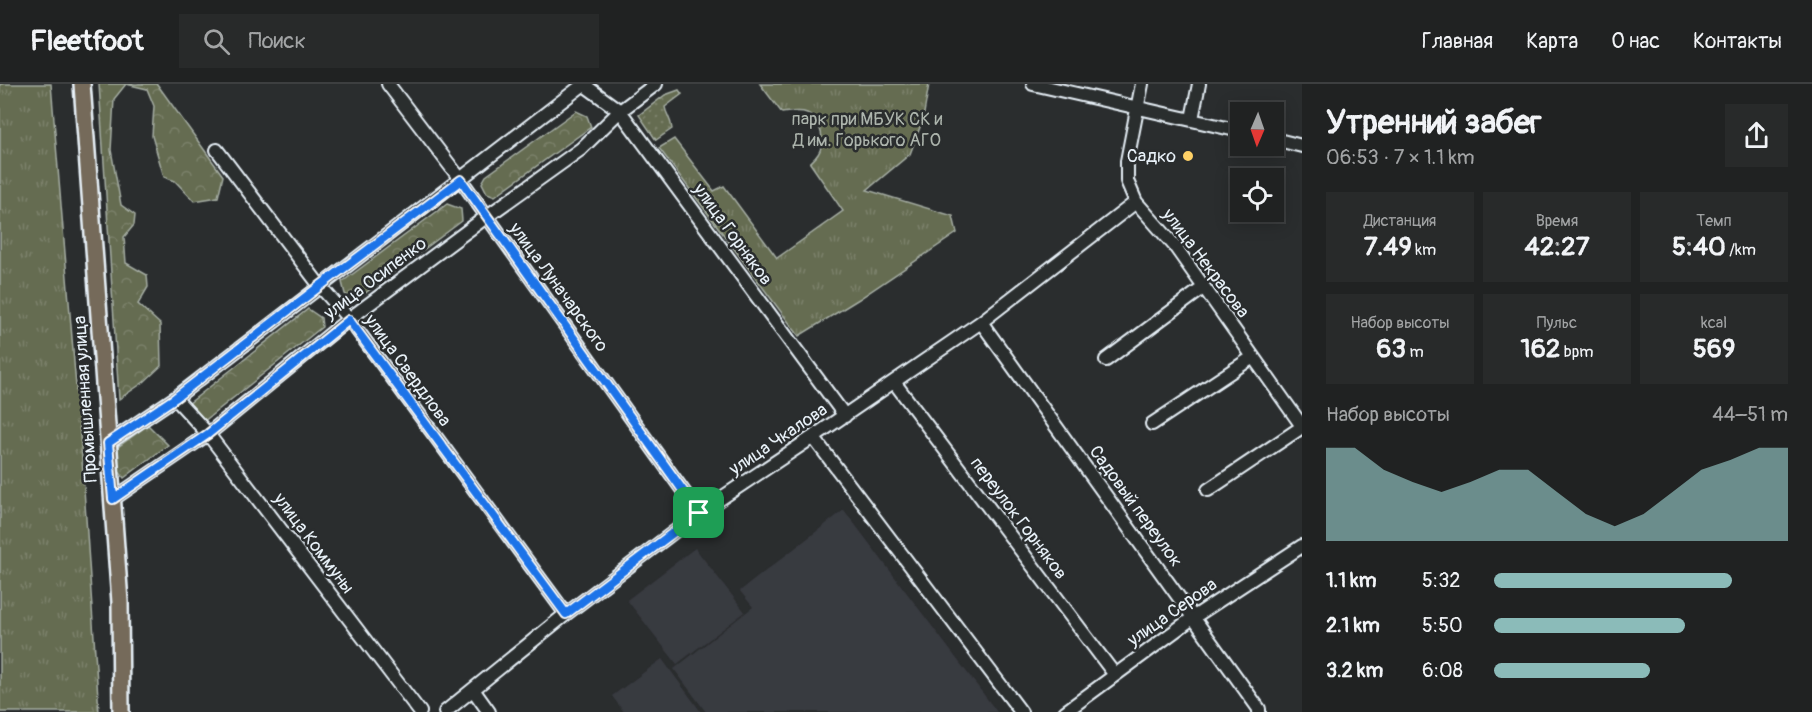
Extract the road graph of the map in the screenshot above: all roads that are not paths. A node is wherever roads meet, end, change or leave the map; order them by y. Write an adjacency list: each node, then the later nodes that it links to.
1 (82, 84): 31 (main road, Промышленная улица)
2 (387, 84): 15 (street, улица Луначарского)
3 (583, 84): 9 (street, улица Горняков); 15 (street, улица Осипенко)
4 (656, 84): 9 (street, улица Осипенко)
5 (1033, 84): 8 (street)
6 (1142, 84): 8 (street)
7 (1199, 84): 10 (street)
8 (1138, 107): 10 (street); 16 (street, улица Некрасова)
9 (620, 111): 17 (street, улица Осипенко); 26 (street, улица Горняков)
10 (1192, 119): 11 (street)
11 (1230, 128)
12 (1284, 142): 13 (street)
13 (1302, 146)
14 (217, 150): 18 (street, улица Свердлова)
15 (461, 180): 17 (street, улица Луначарского); 18 (street, улица Осипенко)
16 (1136, 202): 19 (street, улица Некрасова); 21 (street, улица Чкалова)
17 (486, 217): 20 (street, улица Осипенко); 34 (street, улица Луначарского)
18 (320, 286): 20 (street, улица Свердлова); 25 (street, улица Осипенко)
19 (1203, 288): 22 (street, улица Некрасова); 23 (street)
20 (349, 320): 29 (street, улица Осипенко); 36 (street, улица Свердлова)
21 (981, 322): 24 (street, улица Чкалова); 37 (street, Садовый переулок)
22 (1253, 357): 27 (street); 28 (street, улица Некрасова)
23 (1106, 360)
24 (894, 382): 26 (street, улица Чкалова); 38 (street, переулок Горняков)
25 (175, 398): 29 (street, улица Коммуны); 31 (street, улица Осипенко)
26 (845, 416): 30 (street, улица Чкалова)
27 (1152, 423)
28 (1302, 427): 32 (street)
29 (208, 434): 33 (street, улица Осипенко); 41 (street, улица Коммуны)
30 (813, 437): 34 (street, улица Чкалова); 44 (street)
31 (108, 443): 33 (main road, Промышленная улица)
32 (1208, 490)
33 (113, 499): 40 (main road, Промышленная улица)
34 (699, 513): 36 (street, улица Чкалова)
35 (1302, 546): 37 (street, улица Серова)
36 (566, 614): 39 (street, улица Чкалова)
37 (1194, 617): 38 (street, улица Серова); 46 (street, Садовый переулок)
38 (1115, 675): 45 (street, улица Серова)
39 (474, 691): 42 (street, улица Чкалова); 43 (street)
40 (122, 712)
41 (420, 712)
42 (445, 712)
43 (489, 712)
44 (1021, 712)
45 (1065, 712)
46 (1259, 712)

